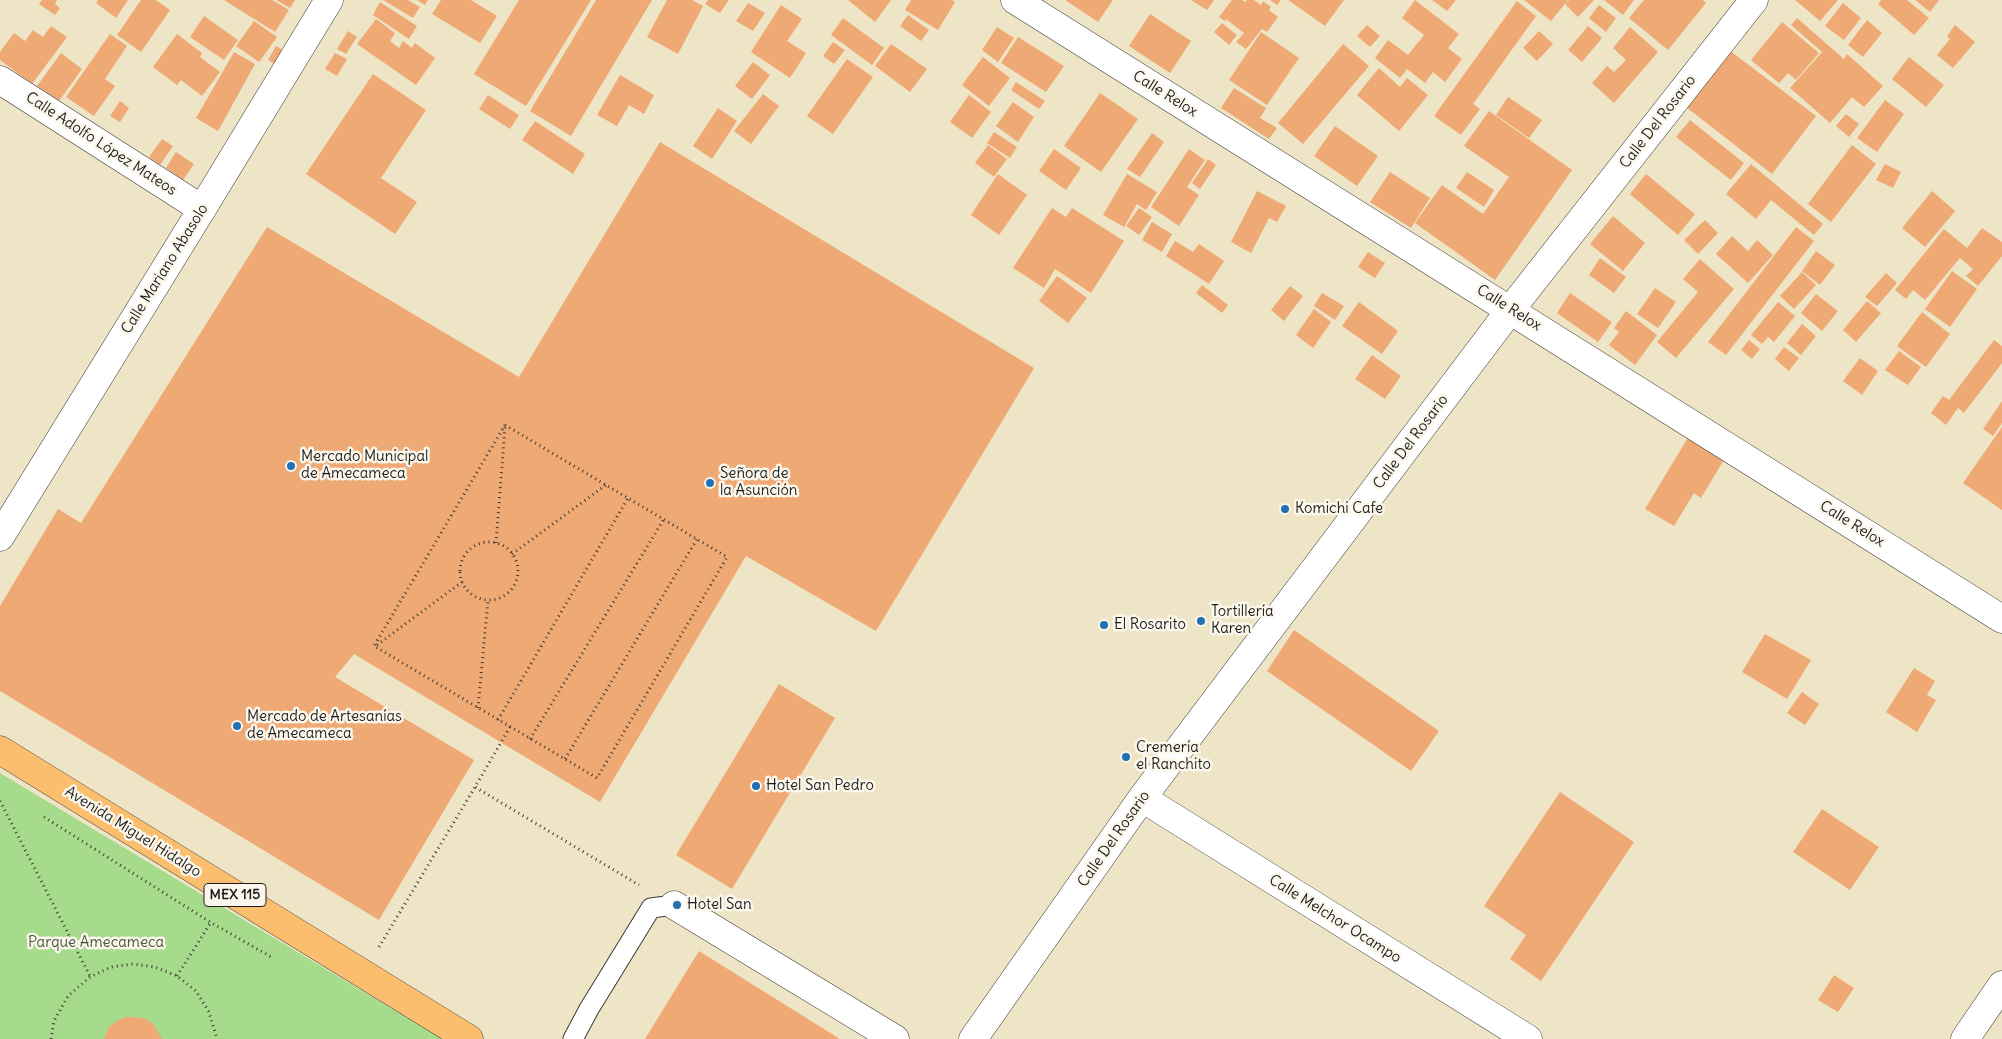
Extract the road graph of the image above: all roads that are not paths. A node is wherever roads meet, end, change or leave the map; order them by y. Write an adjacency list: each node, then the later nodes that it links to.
1 (329, 0): 5 (street, Calle Mariano Abasolo)
2 (1015, 0): 6 (street, Calle Relox)
3 (1754, 0): 6 (street, Calle Del Rosario)
4 (0, 80): 5 (street, Calle Adolfo López Mateos)
5 (202, 209): 7 (street, Calle Mariano Abasolo)
6 (1511, 309): 8 (street, Calle Relox); 10 (street, Calle Del Rosario)
7 (0, 537)
8 (2002, 618)
9 (0, 750): 13 (main road, Avenida Miguel Hidalgo / MEX 115)
10 (1142, 798): 16 (street, Calle Del Rosario); 17 (street, Calle Melchor Ocampo)
11 (662, 907): 14 (lane); 15 (street)
12 (2002, 986): 18 (street)
13 (470, 1039)
14 (574, 1039)
15 (895, 1039)
16 (973, 1039)
17 (1528, 1039)
18 (1965, 1039)

